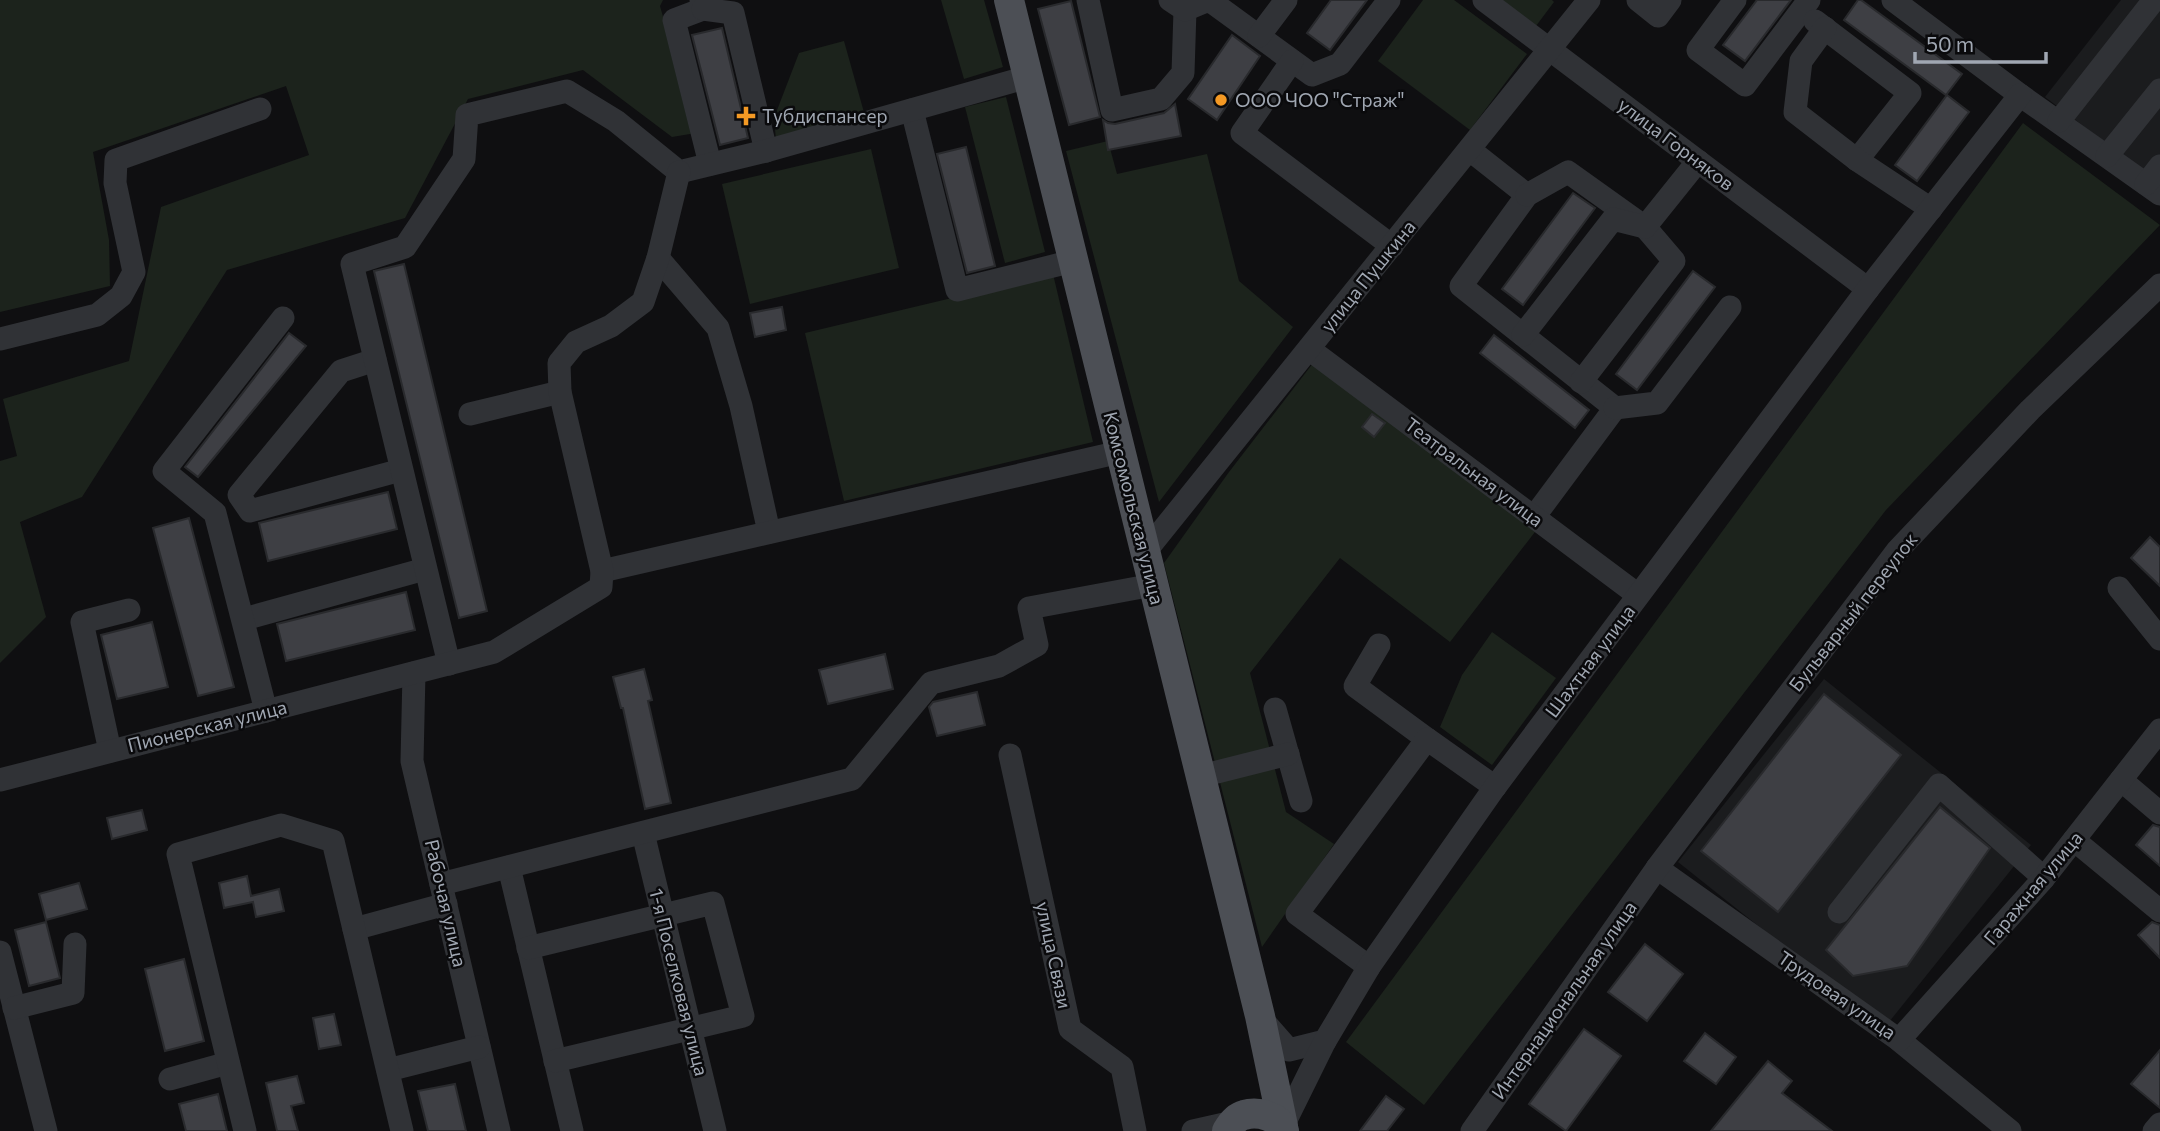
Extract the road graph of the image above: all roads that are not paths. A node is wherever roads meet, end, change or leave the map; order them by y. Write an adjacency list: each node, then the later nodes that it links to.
1 (1009, 0): 19 (main road, Комсомольская улица)
2 (1087, 0): 13 (street)
3 (1286, 0): 16 (street)
4 (1389, 0): 18 (street)
5 (1484, 0): 17 (street, улица Горняков)
6 (1589, 0): 17 (street, улица Пушкина)
7 (1638, 0): 8 (street)
8 (1670, 0)
9 (1735, 0): 14 (street)
10 (1893, 0): 21 (street)
11 (2154, 0): 24 (street)
12 (702, 4): 25 (street); 30 (street)
13 (1177, 5): 16 (street)
14 (1805, 5): 15 (street)
15 (1825, 28): 28 (street); 28 (street)
16 (1259, 36): 18 (street)
17 (1551, 50): 26 (street, улица Пушкина); 29 (street, улица Горняков)
18 (1292, 61): 37 (street)
19 (1028, 77): 23 (street); 39 (main road, Комсомольская улица)
20 (2160, 90): 27 (street)
21 (2020, 95): 24 (street); 35 (street, Шахтная улица)
22 (260, 109): 45 (street)
23 (912, 110): 25 (street); 39 (street)
24 (2059, 121): 27 (street)
25 (766, 150): 30 (street)
26 (1469, 150): 34 (street); 37 (street, улица Пушкина)
27 (2107, 156): 33 (street)
28 (1857, 160): 35 (street)
29 (1698, 161): 36 (street); 41 (street, улица Горняков)
30 (710, 164): 32 (street)
31 (2160, 166): 33 (street)
32 (679, 172): 38 (street); 47 (street)
33 (2153, 189)
34 (1527, 195): 36 (street); 44 (street)
35 (1931, 209): 41 (street, Шахтная улица)
36 (1645, 227): 44 (street); 48 (street)
37 (1392, 246): 46 (street, улица Пушкина)
38 (658, 258): 49 (street); 55 (street)
39 (1073, 261): 52 (main road, Комсомольская улица)
40 (2160, 285): 84 (street, Бульварный переулок)
41 (1868, 289): 61 (street, Шахтная улица)
42 (1730, 307): 50 (street)
43 (282, 318): 63 (street)
44 (1522, 335): 48 (street)
45 (0, 339)
46 (1309, 348): 54 (street, Театральная улица); 56 (street, улица Пушкина)
47 (375, 360): 53 (street); 53 (street)
48 (1581, 382): 50 (street)
49 (560, 392): 51 (street); 58 (street)
50 (1615, 408): 54 (street)
51 (470, 414)
52 (1120, 452): 55 (street); 56 (main road, Комсомольская улица)
53 (401, 470): 57 (street)
54 (1534, 517): 61 (street, Театральная улица)
55 (769, 532): 58 (street)
56 (1145, 551): 59 (main road, Комсомольская улица)
57 (425, 569): 63 (street); 66 (street)
58 (602, 571): 66 (street, Пионерская улица)
59 (1153, 585): 75 (main road, Комсомольская улица); 81 (street)
60 (2119, 588): 64 (street)
61 (1639, 596): 78 (street, Шахтная улица)
62 (129, 610): 72 (street)
63 (244, 619): 69 (street)
64 (2160, 639)
65 (1379, 645): 71 (street)
66 (449, 664): 67 (street, Пионерская улица)
67 (414, 673): 69 (street, Пионерская улица); 86 (street, Рабочая улица)
68 (1275, 709): 73 (street)
69 (266, 711): 72 (street, Пионерская улица)
70 (2160, 730): 77 (street, Гаражная улица)
71 (1427, 739): 78 (street); 94 (street)
72 (110, 751): 76 (street, Пионерская улица)
73 (1287, 754): 75 (street); 79 (street)
74 (1010, 755): 115 (street, улица Связи)
75 (1200, 776): 96 (main road, Комсомольская улица)
76 (0, 780)
77 (2121, 780): 80 (street); 82 (street, Гаражная улица)
78 (1495, 787): 94 (street, Шахтная улица)
79 (1301, 801)
80 (2160, 813)
81 (643, 833): 83 (street); 89 (street, 1-я Поселковая улица)
82 (2074, 840): 85 (street, Гаражная улица); 87 (street)
83 (509, 867): 86 (street); 92 (street)
84 (1657, 868): 98 (street, Трудовая улица); 117 (street, Интернациональная улица)
85 (2044, 878): 88 (street); 98 (street, Гаражная улица)
86 (444, 894): 90 (street); 100 (street, Рабочая улица)
87 (2160, 911)
88 (1839, 912)
89 (663, 915): 92 (street); 97 (street, 1-я Поселковая улица); 97 (street)
90 (354, 929): 103 (street); 104 (street)
91 (75, 944): 95 (street)
92 (528, 948): 102 (street)
93 (0, 952): 95 (street)
94 (1369, 968): 99 (street, Шахтная улица)
95 (14, 1008): 109 (street)
96 (1260, 1016): 99 (street); 101 (main road, Комсомольская улица)
97 (690, 1029): 102 (street); 114 (street, 1-я Поселковая улица)
98 (1899, 1040): 118 (street, Трудовая улица)
99 (1325, 1041): 108 (street, Шахтная улица)
100 (480, 1047): 104 (street); 112 (street, Рабочая улица)
101 (1269, 1056): 106 (main road); 108 (main road, Комсомольская улица)
102 (555, 1061): 113 (street)
103 (228, 1063): 105 (street); 110 (street)
104 (388, 1070): 111 (street)
105 (170, 1079)
106 (1234, 1123): 108 (main road); 116 (street)
107 (2160, 1124): 119 (street)
108 (1284, 1128)
109 (46, 1131)
110 (245, 1131)
111 (402, 1131)
112 (499, 1131)
113 (572, 1131)
114 (715, 1131)
115 (1135, 1131)
116 (1193, 1131)
117 (1472, 1131)
118 (2010, 1131)
119 (2154, 1131)

